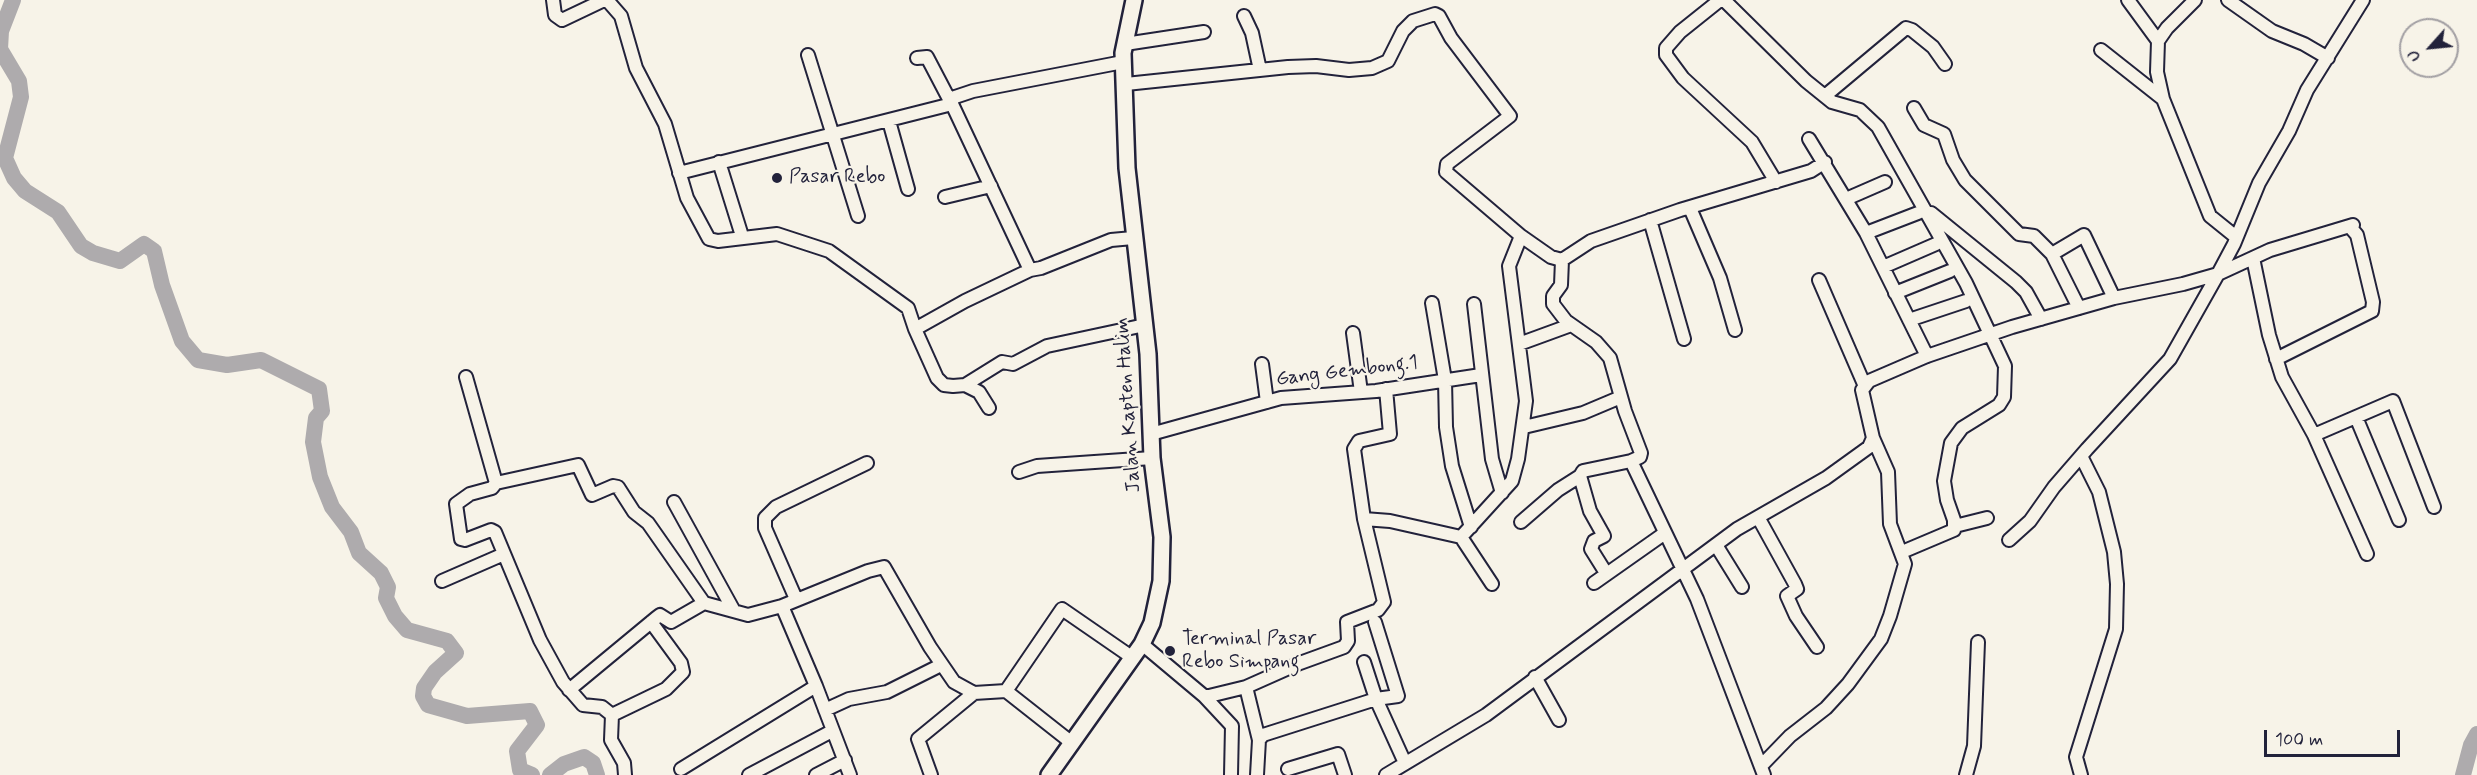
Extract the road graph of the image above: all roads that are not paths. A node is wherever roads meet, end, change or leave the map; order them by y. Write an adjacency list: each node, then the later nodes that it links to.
1 (553, 0): 2 (street)
2 (605, 0): 30 (street)
3 (1134, 0): 12 (main road, Jalan Kapten Halim)
4 (1722, 0): 21 (street); 31 (street)
5 (2128, 0): 11 (street)
6 (2195, 0): 11 (street)
7 (2228, 0): 16 (street)
8 (2363, 0): 16 (street)
9 (1244, 16): 19 (street)
10 (1204, 32): 12 (street)
11 (2158, 41): 22 (street)
12 (1125, 44): 17 (main road, Jalan Kapten Halim)
13 (2101, 50): 22 (street)
14 (808, 55): 26 (street)
15 (918, 58): 23 (street)
16 (2328, 58): 44 (street)
17 (1123, 62): 20 (main road, Jalan Kapten Halim); 23 (street)
18 (1945, 64): 21 (street)
19 (1260, 70): 20 (street); 43 (street)
20 (1126, 84): 45 (main road, Jalan Kapten Halim)
21 (1826, 95): 38 (street)
22 (2163, 99): 44 (street)
23 (950, 101): 25 (street); 33 (street)
24 (1914, 108): 47 (street)
25 (889, 121): 26 (street); 34 (street)
26 (833, 134): 28 (street); 39 (street)
27 (1809, 139): 29 (street)
28 (719, 162): 30 (street); 42 (street)
29 (1825, 162): 31 (street); 36 (street)
30 (678, 173): 42 (street)
31 (1776, 182): 37 (street)
32 (1885, 182): 36 (street)
33 (991, 186): 35 (street); 51 (street)
34 (908, 189)
35 (945, 197)
36 (1846, 199): 41 (street)
37 (1690, 208): 40 (street); 66 (street)
38 (1922, 210): 41 (street); 61 (street); 68 (street)
39 (858, 216)
40 (1650, 220): 49 (street); 69 (street)
41 (1866, 233): 50 (street)
42 (742, 236): 65 (street)
43 (1521, 236): 49 (street); 70 (street)
44 (2236, 237): 53 (street)
45 (1132, 238): 51 (street); 63 (main road, Jalan Kapten Halim)
46 (1936, 244): 50 (street)
47 (2052, 254): 56 (street); 60 (street)
48 (2253, 258): 53 (street); 72 (street); 72 (street)
49 (1562, 260): 64 (street)
50 (1883, 267): 55 (street)
51 (1030, 270): 65 (street)
52 (1950, 271): 55 (street)
53 (2218, 274): 56 (street); 89 (street)
54 (1820, 280): 77 (street)
55 (1895, 293): 62 (street)
56 (2114, 298): 60 (street)
57 (1966, 301): 62 (street)
58 (1432, 303): 76 (street)
59 (1474, 304): 74 (street)
60 (2079, 308): 61 (street)
61 (2041, 319): 68 (street)
62 (1909, 320): 71 (street)
63 (1145, 325): 78 (street); 86 (main road, Jalan Kapten Halim)
64 (1570, 325): 70 (street); 81 (street)
65 (915, 329): 78 (street)
66 (1735, 330)
67 (1353, 333): 80 (street)
68 (1990, 336): 71 (street); 104 (street)
69 (1684, 339)
70 (1519, 344): 85 (street)
71 (1926, 356): 77 (street)
72 (2276, 359): 87 (street)
73 (1262, 364): 82 (street)
74 (1481, 375): 76 (street, Gang Gembong.1); 96 (street)
75 (466, 377): 95 (street)
76 (1445, 380): 79 (street, Gang Gembong.1); 105 (street)
77 (1864, 384): 88 (street)
78 (965, 385): 83 (street)
79 (1386, 389): 80 (street, Gang Gembong.1); 101 (street)
80 (1361, 392): 82 (street, Gang Gembong.1)
81 (1621, 397): 85 (street); 91 (street)
82 (1267, 402): 86 (street, Gang Gembong.1)
83 (989, 408)
84 (2356, 417): 87 (street); 98 (street); 102 (street)
85 (1524, 427): 96 (street)
86 (1151, 434): 90 (main road, Jalan Kapten Halim)
87 (2314, 435): 112 (street)
88 (1873, 438): 99 (street); 110 (street)
89 (2080, 456): 108 (street); 161 (street)
90 (1152, 458): 93 (street); 126 (main road, Jalan Kapten Halim)
91 (1631, 461): 94 (street); 106 (street)
92 (867, 463): 119 (street)
93 (1019, 472)
94 (1580, 476): 103 (street); 114 (street)
95 (496, 483): 111 (street); 120 (street)
96 (1502, 493): 105 (street)
97 (674, 502): 122 (street)
98 (2434, 507)
99 (1758, 517): 109 (street); 127 (street)
100 (1987, 518): 104 (street)
101 (1364, 519): 107 (street); 133 (street)
102 (2398, 520)
103 (1521, 522)
104 (1955, 526): 110 (street)
105 (1471, 527): 107 (street)
106 (1665, 533): 113 (street); 114 (street)
107 (1461, 537): 117 (street)
108 (2009, 540)
109 (1716, 545): 113 (street); 118 (street)
110 (1902, 552): 149 (street)
111 (504, 554): 115 (street); 134 (street)
112 (2367, 554)
113 (1683, 567): 131 (street); 149 (street)
114 (1606, 573): 116 (street)
115 (442, 581)
116 (1594, 583)
117 (1491, 584)
118 (1742, 587)
119 (796, 599): 121 (street); 130 (street)
120 (704, 603): 122 (street); 123 (street)
121 (782, 606): 122 (street); 132 (street)
122 (734, 611)
123 (651, 622): 134 (street); 140 (street)
124 (1375, 622): 138 (street)
125 (1978, 642): 160 (street)
126 (1142, 644): 128 (main road, Jalan Kapten Halim); 137 (street)
127 (1817, 647)
128 (1133, 658): 135 (street); 144 (main road, Jalan Kapten Halim)
129 (1364, 662): 138 (street)
130 (940, 665): 136 (street); 139 (street)
131 (1534, 677): 141 (street); 146 (street)
132 (816, 686): 139 (street); 147 (street)
133 (1246, 687): 137 (street); 143 (street)
134 (569, 690): 140 (street)
135 (1006, 691): 136 (street); 144 (street)
136 (974, 693): 154 (street)
137 (1204, 696): 156 (street)
138 (1376, 699): 143 (street); 146 (street)
139 (825, 710): 142 (street)
140 (612, 715): 150 (street)
141 (1559, 720)
142 (832, 730): 145 (street); 151 (street)
143 (1259, 740): 157 (street)
144 (1072, 743): 155 (main road, Jalan Kapten Halim)
145 (845, 760): 152 (street); 153 (street)
146 (1405, 763): 159 (street)
147 (681, 769)
148 (1288, 769): 158 (street)
149 (1762, 771)
150 (625, 775)
151 (749, 775)
152 (816, 775)
153 (850, 775)
154 (931, 775)
155 (1048, 775)
156 (1231, 775)
157 (1257, 775)
158 (1345, 775)
159 (1386, 775)
160 (1966, 775)
161 (2081, 775)

